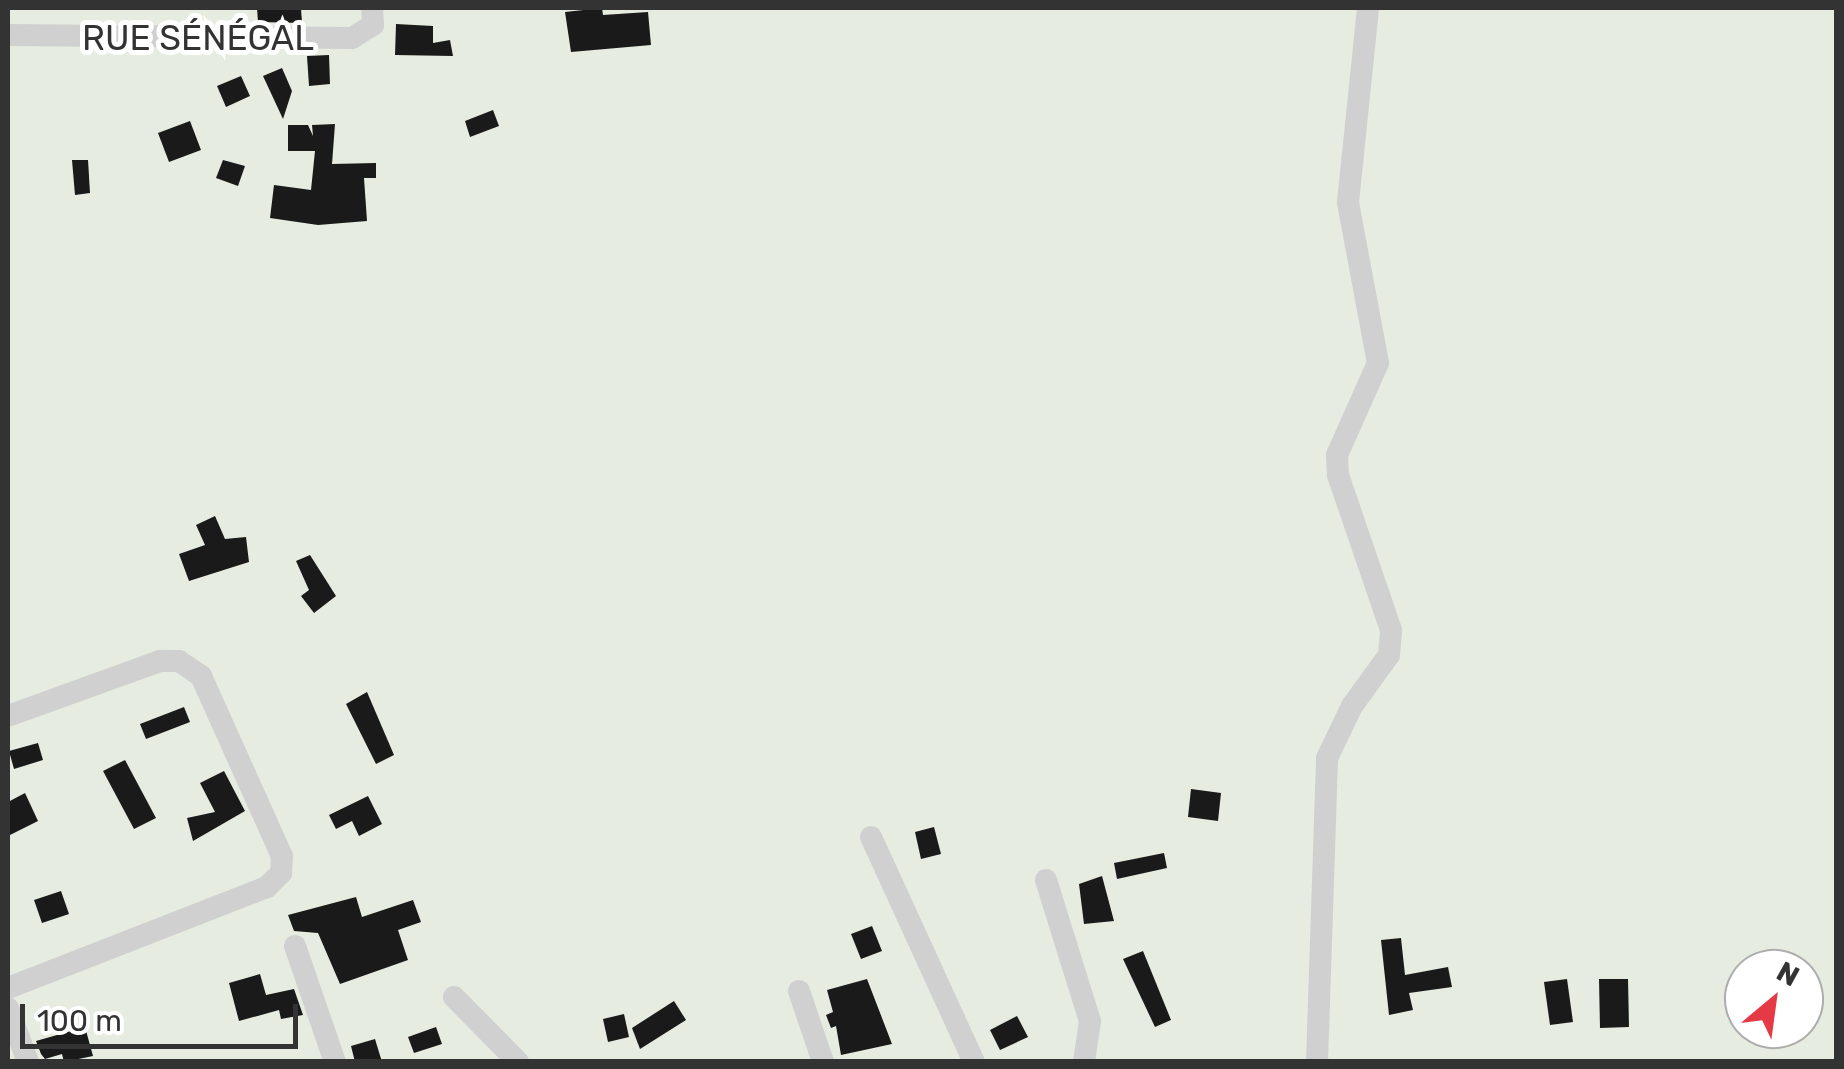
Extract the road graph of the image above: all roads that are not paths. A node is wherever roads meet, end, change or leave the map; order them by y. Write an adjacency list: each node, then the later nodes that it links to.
1 (1368, 8): 18 (street)
2 (372, 11): 3 (street, RUE SÉNÉGAL)
3 (8, 35)
4 (8, 716): 8 (street)
5 (871, 836): 16 (street)
6 (1046, 880): 17 (street)
7 (295, 946): 13 (street)
8 (8, 988)
9 (798, 991): 15 (street)
10 (454, 997): 14 (street)
11 (8, 1008): 12 (street)
12 (28, 1062)
13 (335, 1062)
14 (518, 1062)
15 (823, 1062)
16 (974, 1062)
17 (1084, 1062)
18 (1317, 1062)

